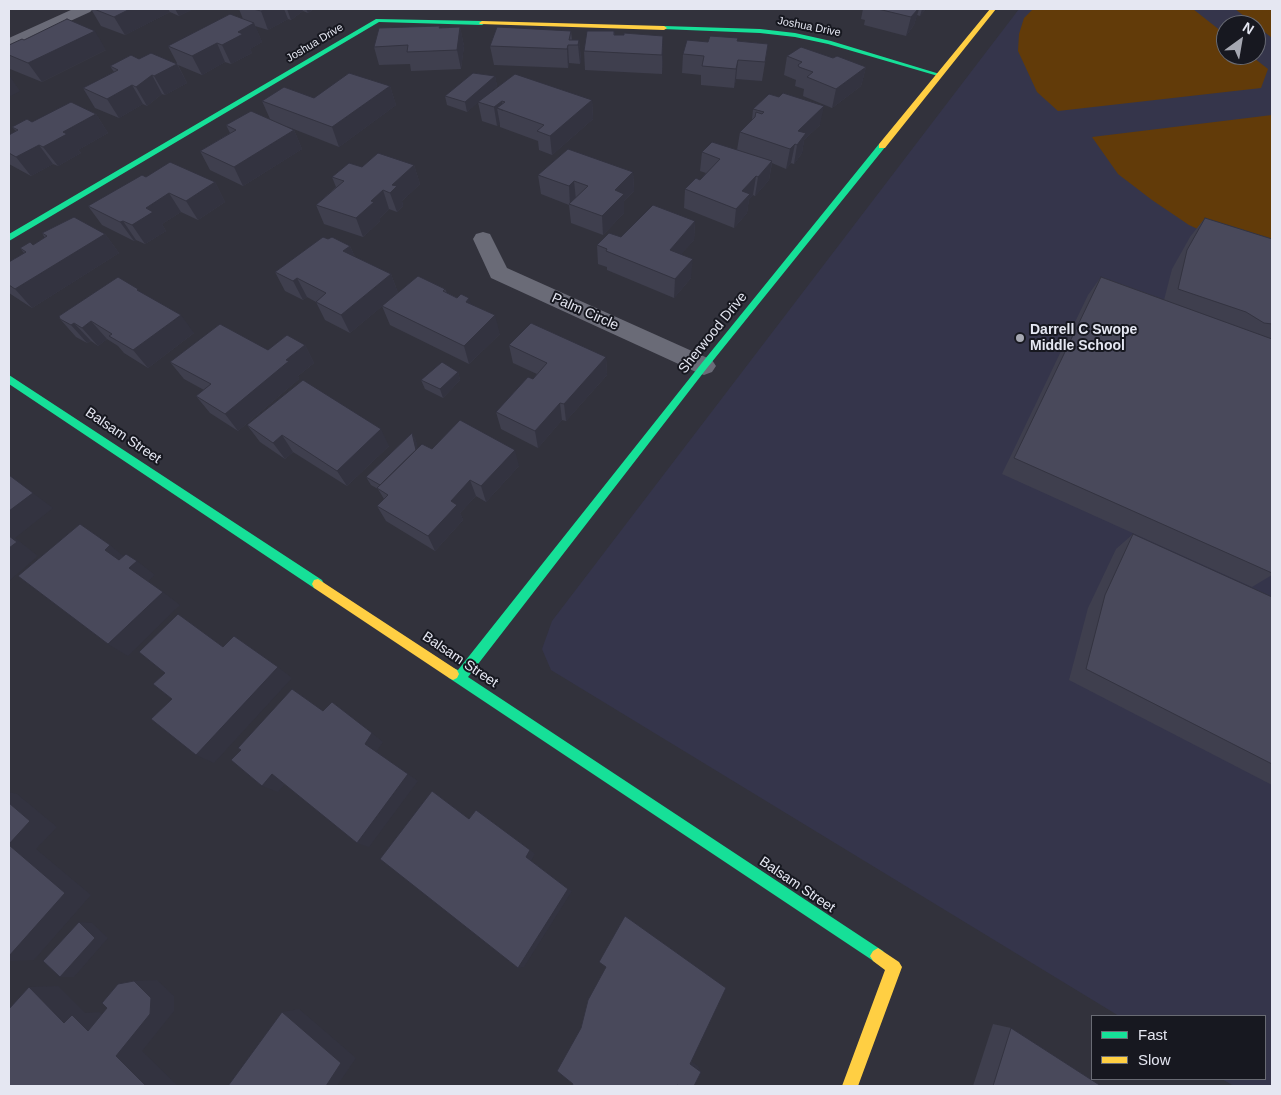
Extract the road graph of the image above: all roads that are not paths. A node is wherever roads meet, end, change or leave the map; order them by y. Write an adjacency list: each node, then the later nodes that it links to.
1 (85, 9): 3 (street)
2 (993, 9): 4 (street, Sherwood Drive)
3 (9, 44)
4 (940, 75): 5 (street, Joshua Drive); 7 (street, Sherwood Drive)
5 (9, 238)
6 (483, 239): 7 (street, Palm Circle)
7 (704, 366): 9 (street, Sherwood Drive)
8 (9, 379): 9 (street, Balsam Street)
9 (459, 678): 10 (street, Balsam Street)
10 (850, 1086)

